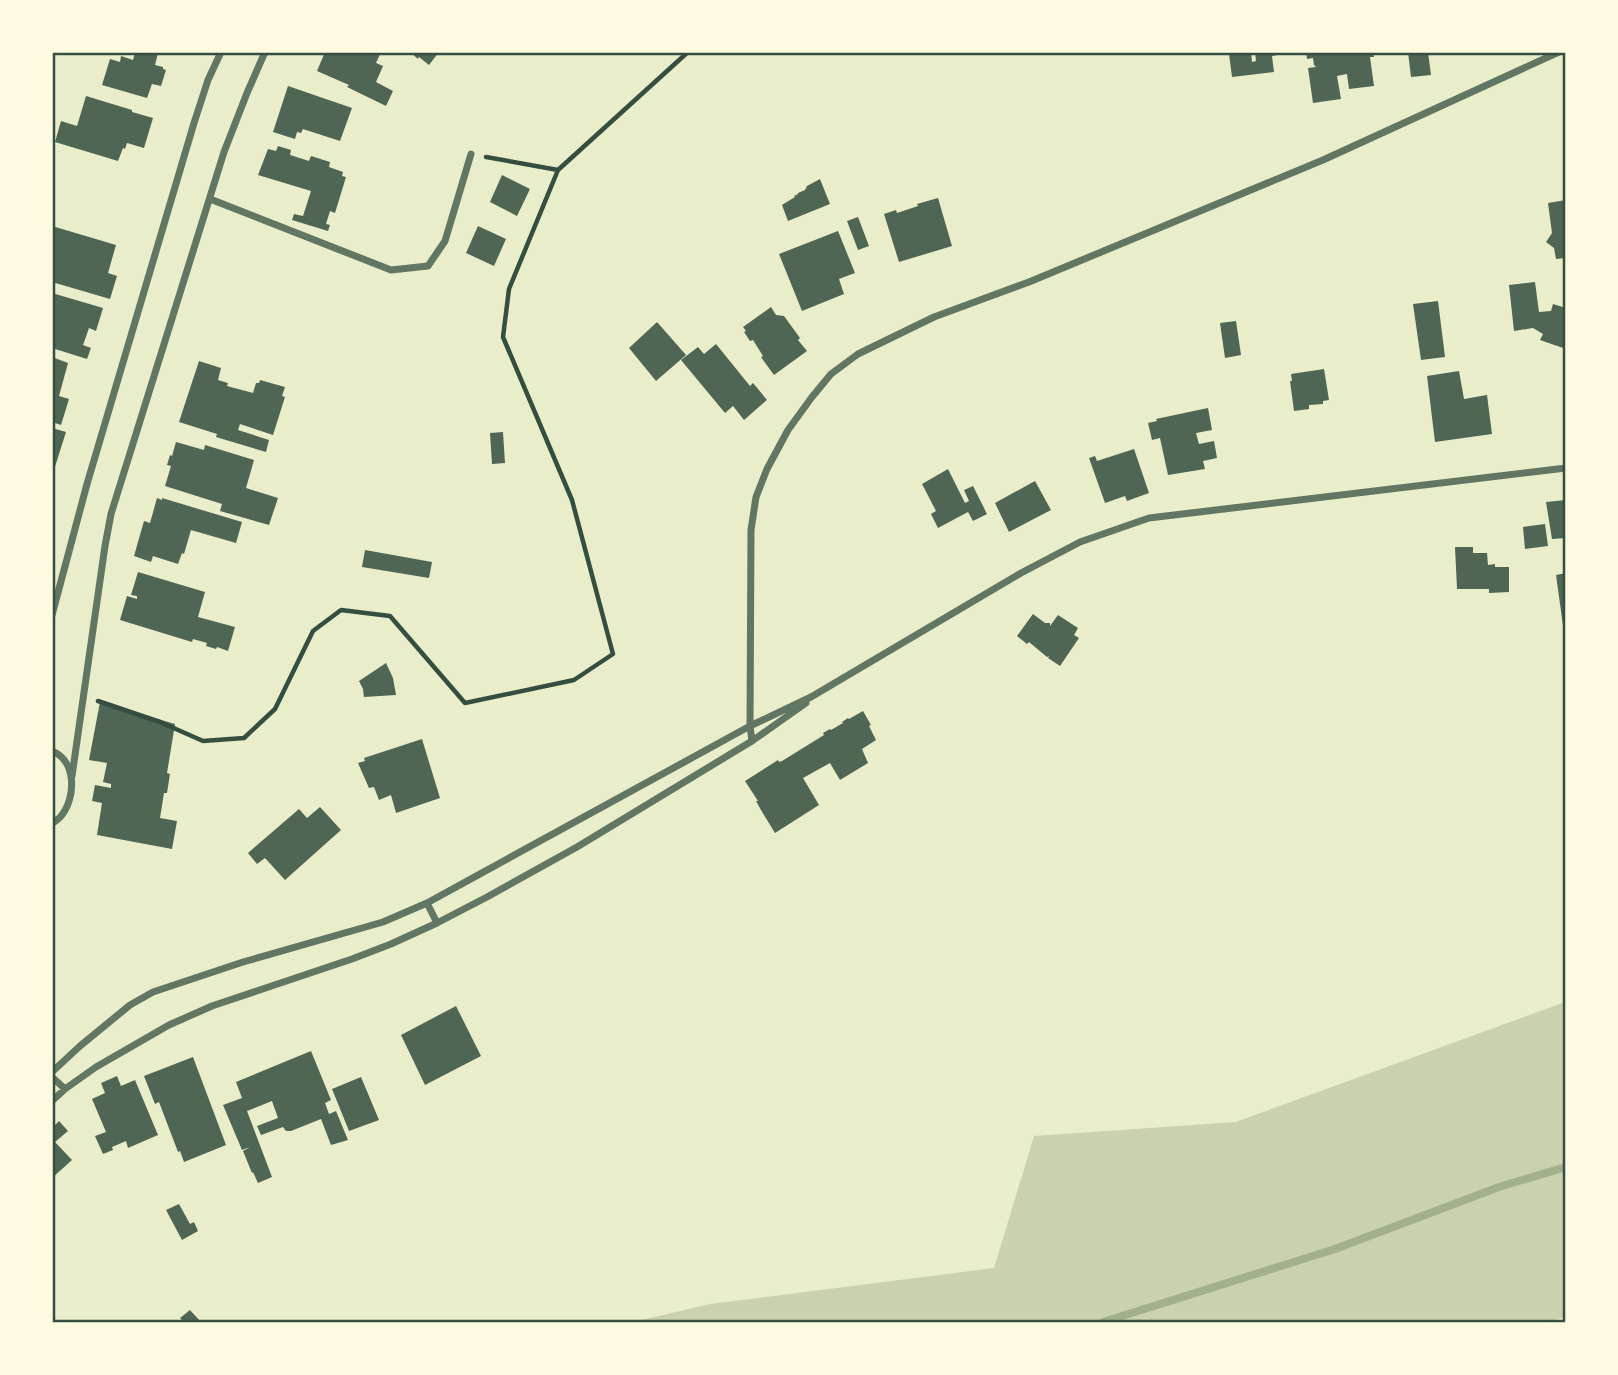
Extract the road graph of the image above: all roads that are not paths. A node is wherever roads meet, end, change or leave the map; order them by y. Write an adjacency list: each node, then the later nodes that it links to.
1 (221, 52): 7 (street)
2 (265, 52): 5 (street)
3 (1559, 52): 9 (street)
4 (471, 154): 5 (street)
5 (210, 199): 12 (street)
6 (1566, 468): 8 (street)
7 (52, 615)
8 (811, 697): 9 (street); 10 (street)
9 (750, 726): 10 (street); 14 (street)
10 (752, 741): 15 (street)
11 (52, 751): 12 (street)
12 (72, 776): 13 (street)
13 (52, 824)
14 (427, 903): 15 (street); 16 (street)
15 (437, 923): 17 (street)
16 (52, 1074): 17 (street)
17 (65, 1090): 18 (street)
18 (52, 1101)

